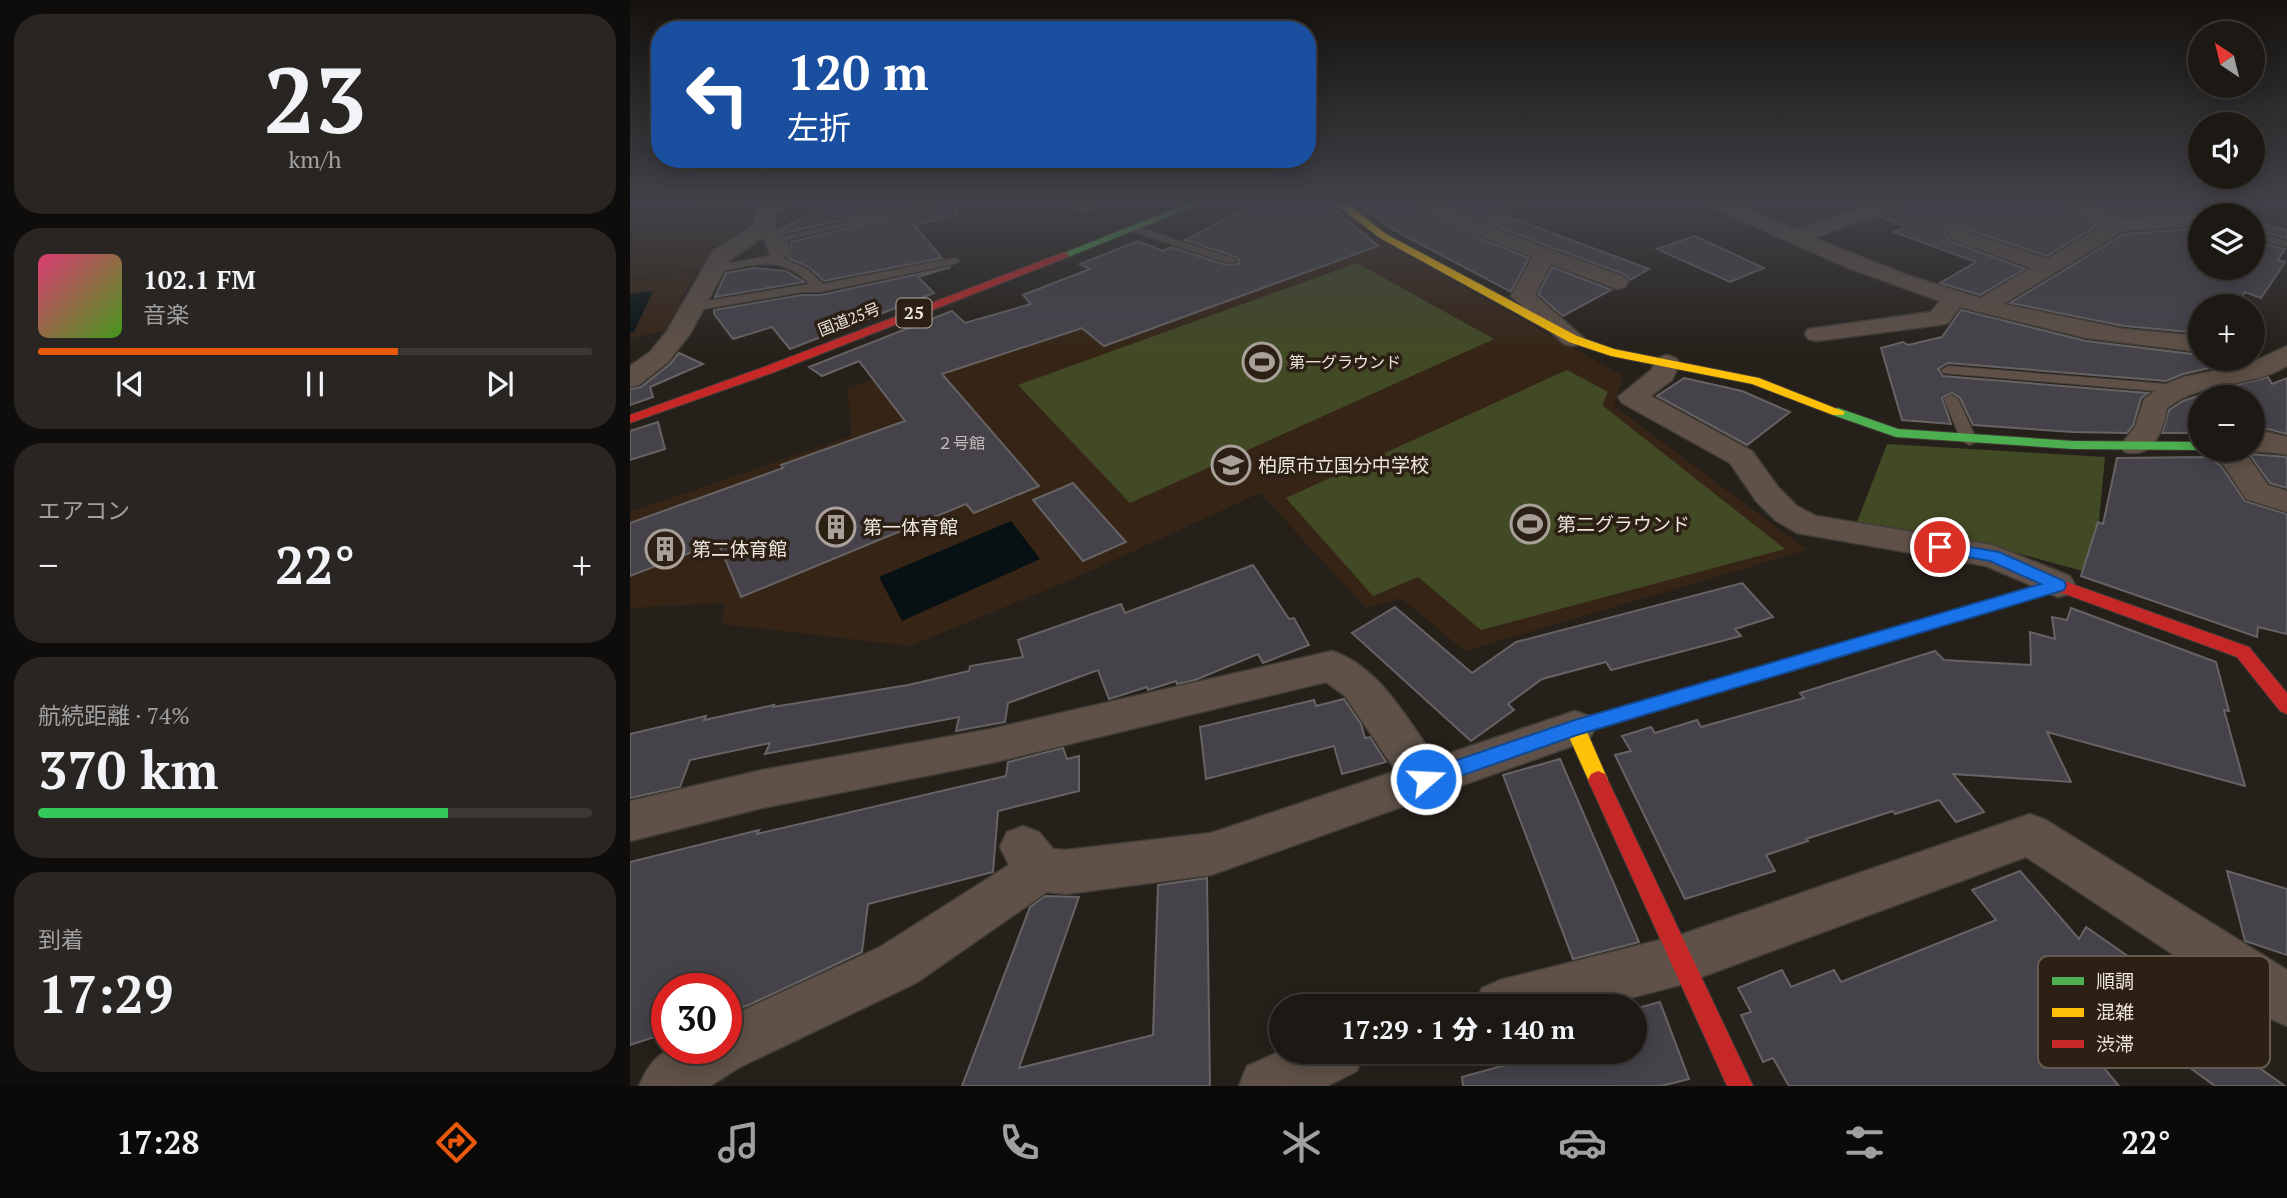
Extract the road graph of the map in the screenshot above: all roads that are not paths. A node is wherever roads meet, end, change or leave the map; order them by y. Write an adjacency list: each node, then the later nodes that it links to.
1 (732, 254): 14 (street)
2 (751, 254): 14 (lane)
3 (776, 254): 16 (lane)
4 (1066, 254): 31 (main road, 国道25号 / 25)
5 (1209, 254): 12 (lane)
6 (1414, 254): 21 (main road)
7 (1545, 254): 15 (street); 21 (street)
8 (1836, 254): 17 (street)
9 (2012, 254): 13 (street)
10 (2069, 254): 13 (street)
11 (954, 261): 16 (lane)
12 (1231, 261)
13 (2047, 266): 18 (street)
14 (714, 269): 19 (street)
15 (1617, 282)
16 (820, 288): 19 (lane)
17 (1956, 297): 18 (street); 20 (street)
18 (1983, 306): 22 (street)
19 (693, 307): 28 (street)
20 (1817, 334)
21 (1573, 339): 26 (main road)
22 (2188, 343)
23 (2265, 346): 24 (street)
24 (2287, 347)
25 (2287, 354): 29 (street)
26 (1667, 363): 32 (main road); 39 (street)
27 (1948, 370): 29 (lane)
28 (630, 379)
29 (2179, 389): 34 (street)
30 (1951, 399): 32 (lane)
31 (630, 419)
32 (1969, 440): 34 (main road)
33 (2265, 441): 36 (street)
34 (2135, 446): 35 (main road)
35 (2188, 446)
36 (2287, 446)
37 (2237, 462): 38 (street)
38 (2287, 502)
39 (2058, 585): 40 (main road); 41 (main road)
40 (2287, 706)
41 (1575, 728): 42 (street); 45 (main road)
42 (1426, 779): 43 (street); 49 (street)
43 (630, 821)
44 (2218, 956): 45 (street)
45 (1680, 960): 47 (street); 54 (main road)
46 (2270, 989): 48 (street)
47 (1547, 994)
48 (2287, 1000)
49 (742, 1038)
50 (694, 1064): 52 (street)
51 (1313, 1064): 53 (street)
52 (667, 1086)
53 (1267, 1086)
54 (1740, 1086)

